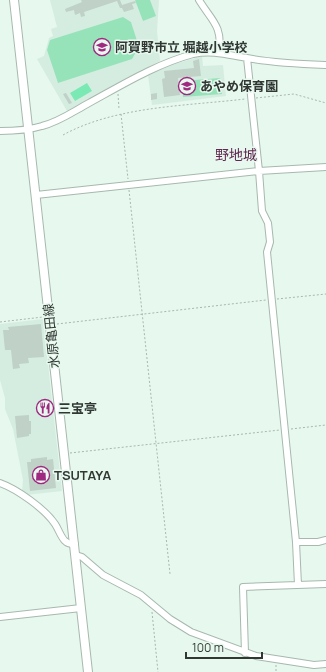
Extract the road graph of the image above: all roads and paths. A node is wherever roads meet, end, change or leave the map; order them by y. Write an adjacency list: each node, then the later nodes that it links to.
1 (14, 0): 11 (main road, 水原亀田線)
2 (199, 0): 3 (street)
3 (219, 52): 4 (street); 6 (street)
4 (247, 58): 5 (street); 7 (street)
5 (326, 65)
6 (118, 87): 9 (path); 11 (street)
7 (251, 98): 8 (path); 10 (path); 15 (street)
8 (326, 103)
9 (119, 109)
10 (121, 114): 13 (path); 16 (path)
11 (28, 129): 12 (street); 17 (main road, 水原亀田線)
12 (0, 130)
13 (63, 135)
14 (326, 166): 15 (street)
15 (259, 171): 16 (street); 19 (street)
16 (129, 185): 17 (street); 20 (path)
17 (36, 195): 21 (main road, 水原亀田線)
18 (326, 294): 19 (path)
19 (272, 300): 20 (path); 24 (street)
20 (143, 314): 21 (path); 25 (path)
21 (50, 320): 22 (path); 26 (main road, 水原亀田線)
22 (0, 322)
23 (326, 425): 24 (path)
24 (285, 430): 25 (path); 29 (street)
25 (156, 443): 26 (path); 32 (path)
26 (65, 454): 30 (main road, 水原亀田線)
27 (0, 483): 30 (street)
28 (326, 540): 29 (street)
29 (296, 542): 33 (street)
30 (75, 544): 31 (main road, 水原亀田線)
31 (76, 555): 35 (street); 36 (main road, 水原亀田線)
32 (170, 574)
33 (298, 584): 34 (street); 38 (street)
34 (326, 584)
35 (156, 607): 38 (street); 42 (path)
36 (81, 608): 37 (street); 41 (main road, 水原亀田線)
37 (0, 618)
38 (245, 653): 39 (street)
39 (276, 660): 40 (street); 43 (path)
40 (326, 664)
41 (88, 672)
42 (158, 672)
43 (276, 672)

